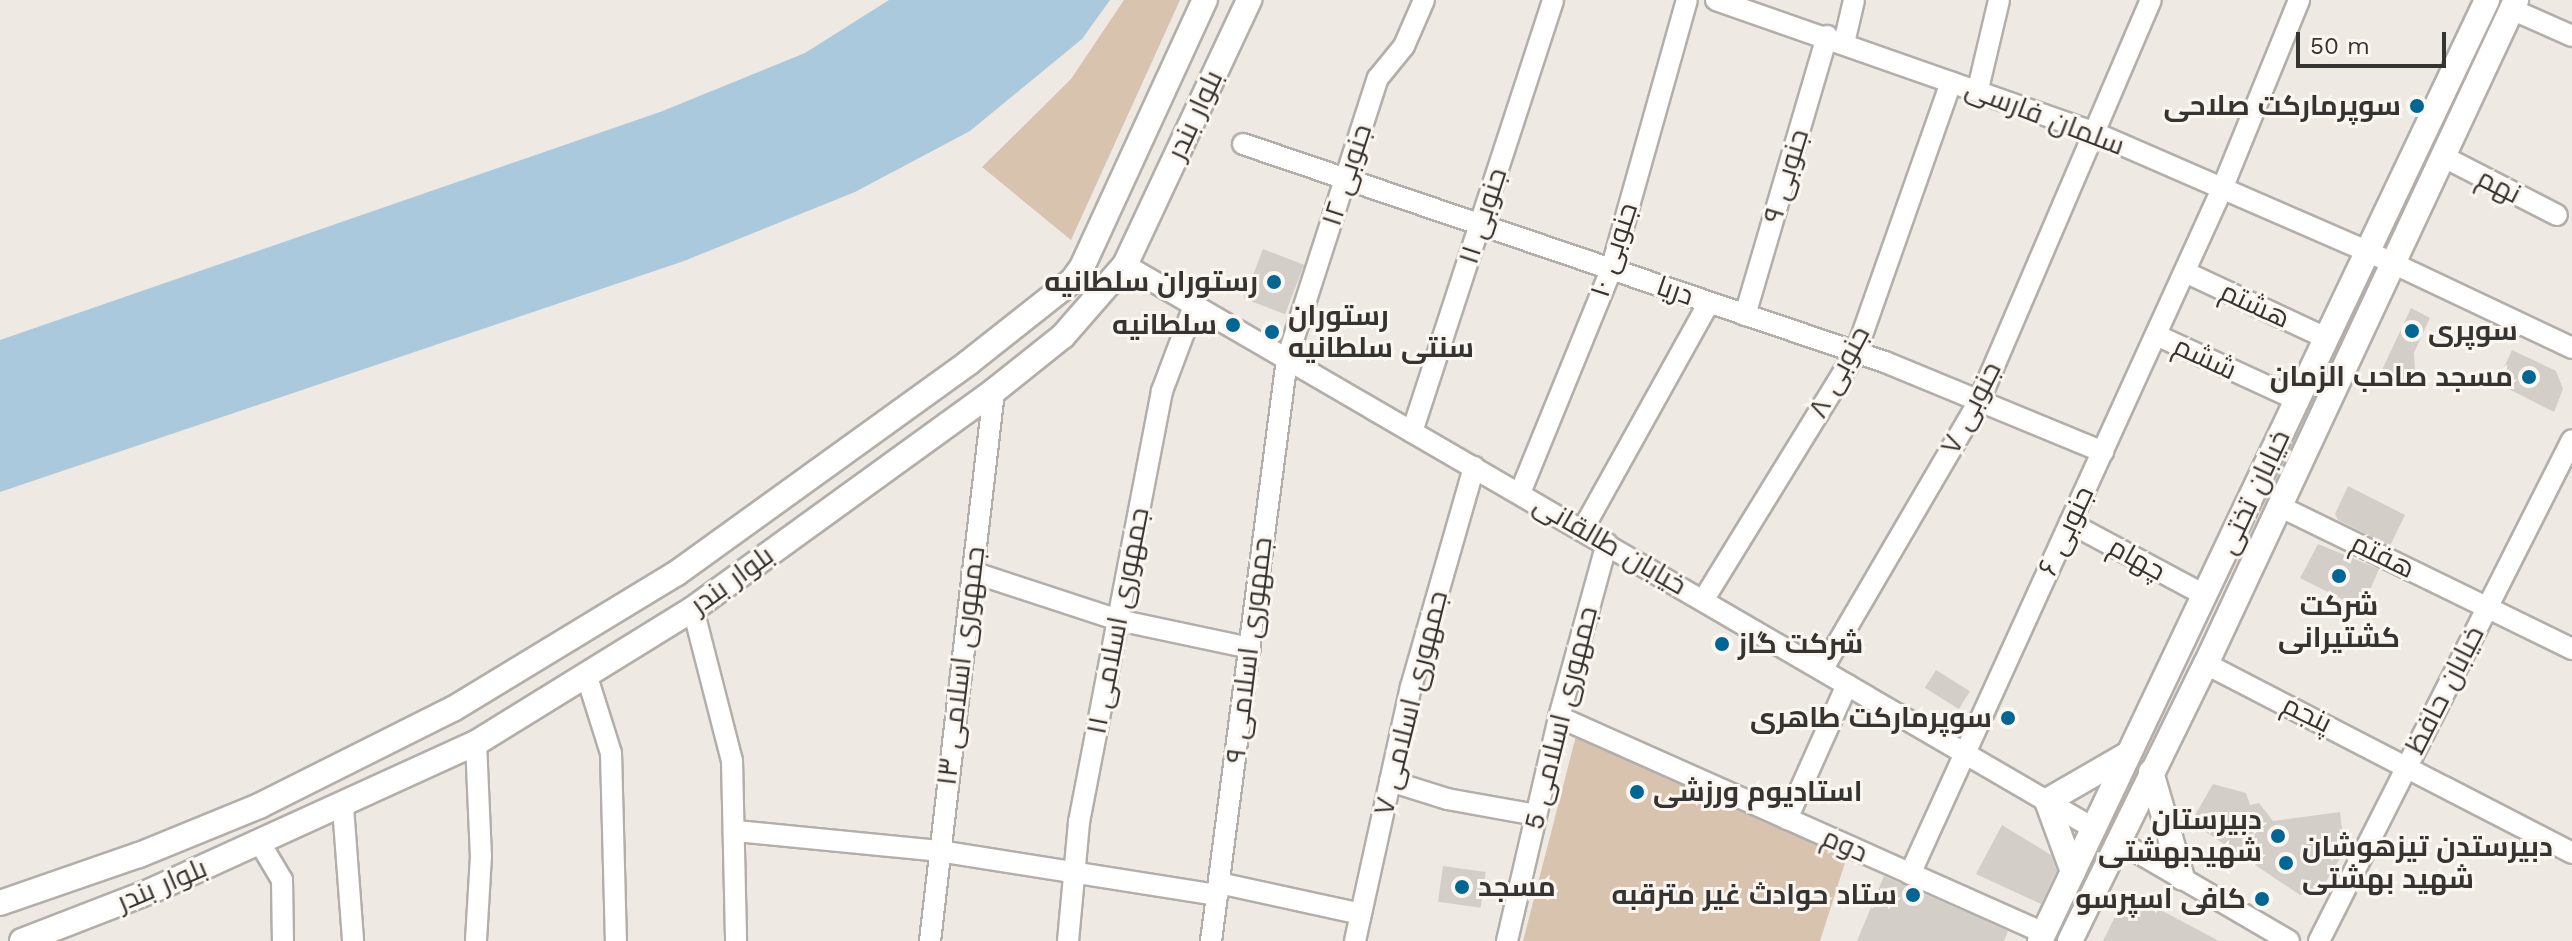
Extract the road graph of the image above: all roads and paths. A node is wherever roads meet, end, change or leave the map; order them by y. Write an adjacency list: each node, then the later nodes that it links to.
1 (1205, 0): 75 (main road, بلوار بندر)
2 (1249, 0): 26 (main road, بلوار بندر)
3 (1424, 0): 20 (street, ۱۲ جنوبی)
4 (1553, 0): 23 (street, ۱۱ جنوبی)
5 (1687, 0): 27 (street, ۱۰ جنوبی)
6 (1716, 0): 14 (street, سلمان فارسی)
7 (1854, 0): 14 (street, ۹ جنوبی)
8 (1999, 0): 16 (street)
9 (2151, 0): 17 (street, ۷ جنوبی)
10 (2299, 0): 21 (street, ۶ جنوبی)
11 (2487, 0): 24 (main road, خیابان تختی)
12 (2514, 4): 13 (street); 19 (main road, خیابان تختی)
13 (2572, 36)
14 (1836, 40): 15 (street, سلمان فارسی); 31 (street, ۹ جنوبی)
15 (1951, 82): 16 (street, سلمان فارسی); 35 (street, ۸ جنوبی)
16 (1978, 89): 17 (street, سلمان فارسی)
17 (2095, 133): 21 (street, سلمان فارسی); 39 (street, ۷ جنوبی)
18 (1243, 144): 20 (street, دریا)
19 (2442, 156): 22 (street, نهم); 25 (main road, خیابان تختی)
20 (1346, 178): 23 (street, دریا); 36 (street, ۱۲ جنوبی)
21 (2222, 189): 24 (street, سلمان فارسی); 28 (street, ۶ جنوبی)
22 (2557, 215)
23 (1480, 225): 27 (street, دریا); 40 (street, ۱۱ جنوبی)
24 (2367, 251): 25 (street, سلمان فارسی); 33 (main road, خیابان تختی)
25 (2392, 264): 34 (street, سلمان فارسی); 45 (main road, خیابان تختی)
26 (1125, 265): 30 (street, خیابان طالقانی); 37 (main road, بلوار بندر)
27 (1611, 270): 29 (street, دریا); 44 (street, ۱۰ جنوبی)
28 (2185, 272): 32 (street, ۶ جنوبی); 33 (street, هشتم)
29 (1709, 303): 31 (street, دریا); 47 (street)
30 (1194, 306): 36 (street, خیابان طالقانی); 54 (street, جمهوری اسلامی ۱۱)
31 (1745, 315): 35 (street, دریا)
32 (2156, 335): 38 (street, ششم); 42 (street, ۶ جنوبی)
33 (2326, 338): 38 (main road, خیابان تختی)
34 (2572, 348)
35 (1856, 352): 39 (street, دریا); 51 (street, ۸ جنوبی)
36 (1287, 359): 40 (street, خیابان طالقانی); 55 (street, جمهوری اسلامی ۹)
37 (994, 391): 49 (street, جمهوری اسلامی ۱۳); 53 (main road, بلوار بندر)
38 (2297, 400): 50 (main road, خیابان تختی)
39 (1979, 401): 42 (street, دریا); 58 (street, ۷ جنوبی)
40 (1412, 432): 43 (street, خیابان طالقانی)
41 (2572, 440): 52 (street, خیابان حافظ)
42 (2103, 452): 46 (street, ۶ جنوبی)
43 (1474, 467): 44 (street, خیابان طالقانی); 67 (street, جمهوری اسلامی ۷)
44 (1520, 493): 47 (street, خیابان طالقانی)
45 (2279, 506): 52 (street, هفتم); 57 (main road, خیابان تختی)
46 (2070, 523): 50 (street, چهام); 63 (street, ۶ جنوبی)
47 (1583, 529): 48 (street, خیابان طالقانی)
48 (1607, 543): 51 (street, خیابان طالقانی); 61 (street, جمهوری اسلامی 5)
49 (972, 572): 54 (street); 77 (street, جمهوری اسلامی ۱۳)
50 (2204, 595): 64 (main road, خیابان تختی)
51 (1704, 599): 58 (street, خیابان طالقانی)
52 (2487, 606): 56 (street, هفتم); 65 (street, خیابان حافظ)
53 (693, 609): 59 (main road, بلوار بندر); 73 (street)
54 (1118, 620): 55 (street); 79 (street, جمهوری اسلامی ۱۱)
55 (1250, 648): 84 (street, جمهوری اسلامی ۹)
56 (2572, 649)
57 (2206, 664): 65 (street, پنجم); 66 (main road, خیابان تختی)
58 (1822, 670): 60 (street, خیابان طالقانی)
59 (587, 677): 62 (main road, بلوار بندر); 93 (street)
60 (1847, 685): 63 (street, خیابان طالقانی); 71 (street)
61 (1559, 717): 70 (street, جمهوری اسلامی 5); 71 (street, دوم)
62 (476, 743): 69 (main road, بلوار بندر); 92 (street)
63 (1965, 754): 68 (street, خیابان طالقانی); 81 (street, ۶ جنوبی)
64 (2125, 756): 68 (main road); 72 (main road, خیابان تختی)
65 (2408, 764): 78 (street, پنجم); 102 (street, خیابان حافظ)
66 (2151, 772): 74 (main road, خیابان تختی); 83 (main road)
67 (1390, 781): 70 (street); 86 (street, جمهوری اسلامی ۷)
68 (2047, 801): 72 (street, خیابان طالقانی); 80 (main road)
69 (343, 807): 76 (main road, بلوار بندر); 91 (street)
70 (1536, 815): 99 (street, جمهوری اسلامی 5)
71 (1787, 819): 81 (street, دوم)
72 (2093, 828): 74 (main road); 80 (main road, خیابان تختی)
73 (736, 831): 77 (street); 94 (street)
74 (2118, 841): 83 (street); 100 (main road, خیابان تختی)
75 (169, 843): 82 (main road); 85 (main road, بلوار بندر)
76 (260, 843): 82 (main road, بلوار بندر); 90 (street)
77 (939, 851): 79 (street); 95 (street, جمهوری اسلامی ۱۳)
78 (2572, 853)
79 (1074, 872): 84 (street); 96 (street, جمهوری اسلامی ۱۱)
80 (2073, 872): 88 (main road, خیابان تختی)
81 (1910, 874): 88 (street, دوم)
82 (183, 877): 89 (main road, بلوار بندر)
83 (2182, 878): 87 (street)
84 (1218, 889): 86 (street); 97 (street, جمهوری اسلامی ۹)
85 (0, 903)
86 (1361, 914): 98 (street, جمهوری اسلامی ۷)
87 (2261, 934): 101 (street)
88 (2042, 937)
89 (22, 941)
90 (283, 941)
91 (353, 941)
92 (476, 941)
93 (616, 941)
94 (736, 941)
95 (930, 941)
96 (1068, 941)
97 (1211, 941)
98 (1355, 941)
99 (1507, 941)
100 (2070, 941)
101 (2289, 941)
102 (2319, 941)

